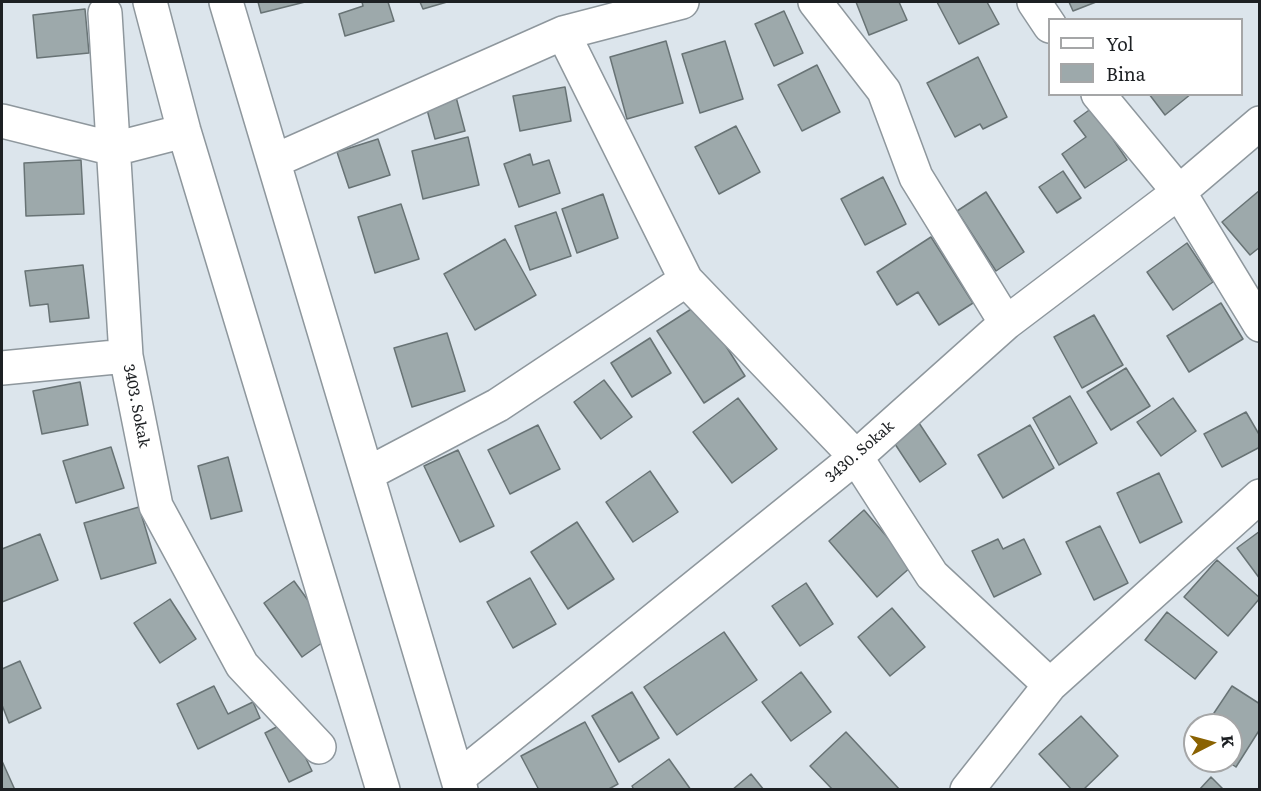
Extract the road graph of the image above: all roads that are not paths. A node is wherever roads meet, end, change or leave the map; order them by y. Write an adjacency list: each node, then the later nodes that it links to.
1 (150, 2): 12 (street)
2 (226, 2): 14 (street)
3 (682, 2): 8 (street)
4 (815, 2): 17 (street)
5 (1034, 2): 7 (street)
6 (105, 13): 13 (street, 3403. Sokak)
7 (1048, 23)
8 (563, 33): 14 (street); 16 (street)
9 (1100, 96): 15 (street)
10 (2, 120): 13 (street)
11 (1260, 123): 15 (street, 3430. Sokak)
12 (184, 131): 13 (street); 27 (street)
13 (114, 149): 19 (street, 3403. Sokak)
14 (274, 161): 22 (street)
15 (1179, 192): 17 (street, 3430. Sokak); 18 (street)
16 (686, 280): 21 (street); 22 (street)
17 (1006, 323): 21 (street, 3430. Sokak)
18 (1260, 325)
19 (126, 356): 20 (street); 25 (street, 3403. Sokak)
20 (2, 368)
21 (856, 458): 24 (street); 26 (street, 3430. Sokak)
22 (368, 474): 26 (street)
23 (1260, 496): 24 (street)
24 (1050, 685): 28 (street)
25 (319, 747)
26 (459, 784)
27 (383, 789)
28 (967, 789)

